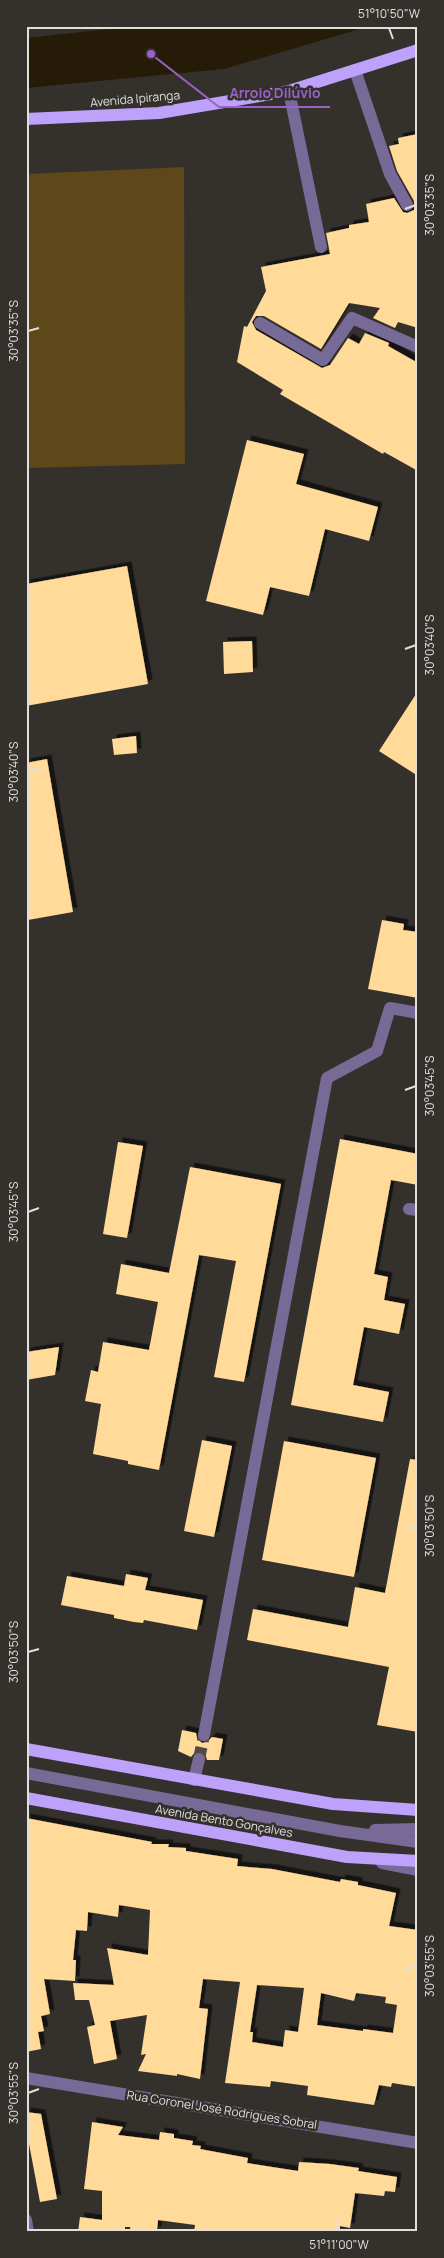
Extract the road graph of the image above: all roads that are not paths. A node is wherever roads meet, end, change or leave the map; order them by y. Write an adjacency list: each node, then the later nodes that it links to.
1 (418, 50): 2 (main road, Avenida Ipiranga)
2 (355, 70): 3 (main road, Avenida Ipiranga); 5 (street)
3 (289, 91): 4 (main road, Avenida Ipiranga); 6 (street)
4 (26, 119)
5 (407, 205)
6 (321, 247)
7 (260, 323): 8 (street)
8 (418, 347)
9 (418, 1013): 10 (street)
10 (204, 1735)
11 (26, 1749): 14 (main road)
12 (199, 1758): 14 (street)
13 (26, 1774): 18 (street)
14 (194, 1780): 16 (main road)
15 (26, 1798): 21 (main road, Avenida Bento Gonçalves)
16 (418, 1810)
17 (418, 1829): 18 (street)
18 (340, 1831): 19 (street); 20 (street)
19 (418, 1835)
20 (418, 1842)
21 (347, 1857): 22 (main road, Avenida Bento Gonçalves); 23 (street)
22 (418, 1861)
23 (418, 1870)
24 (26, 2078): 25 (street, Rua Coronel José Rodrigues Sobral)
25 (418, 2143)
26 (26, 2220): 27 (street)
27 (28, 2232)

